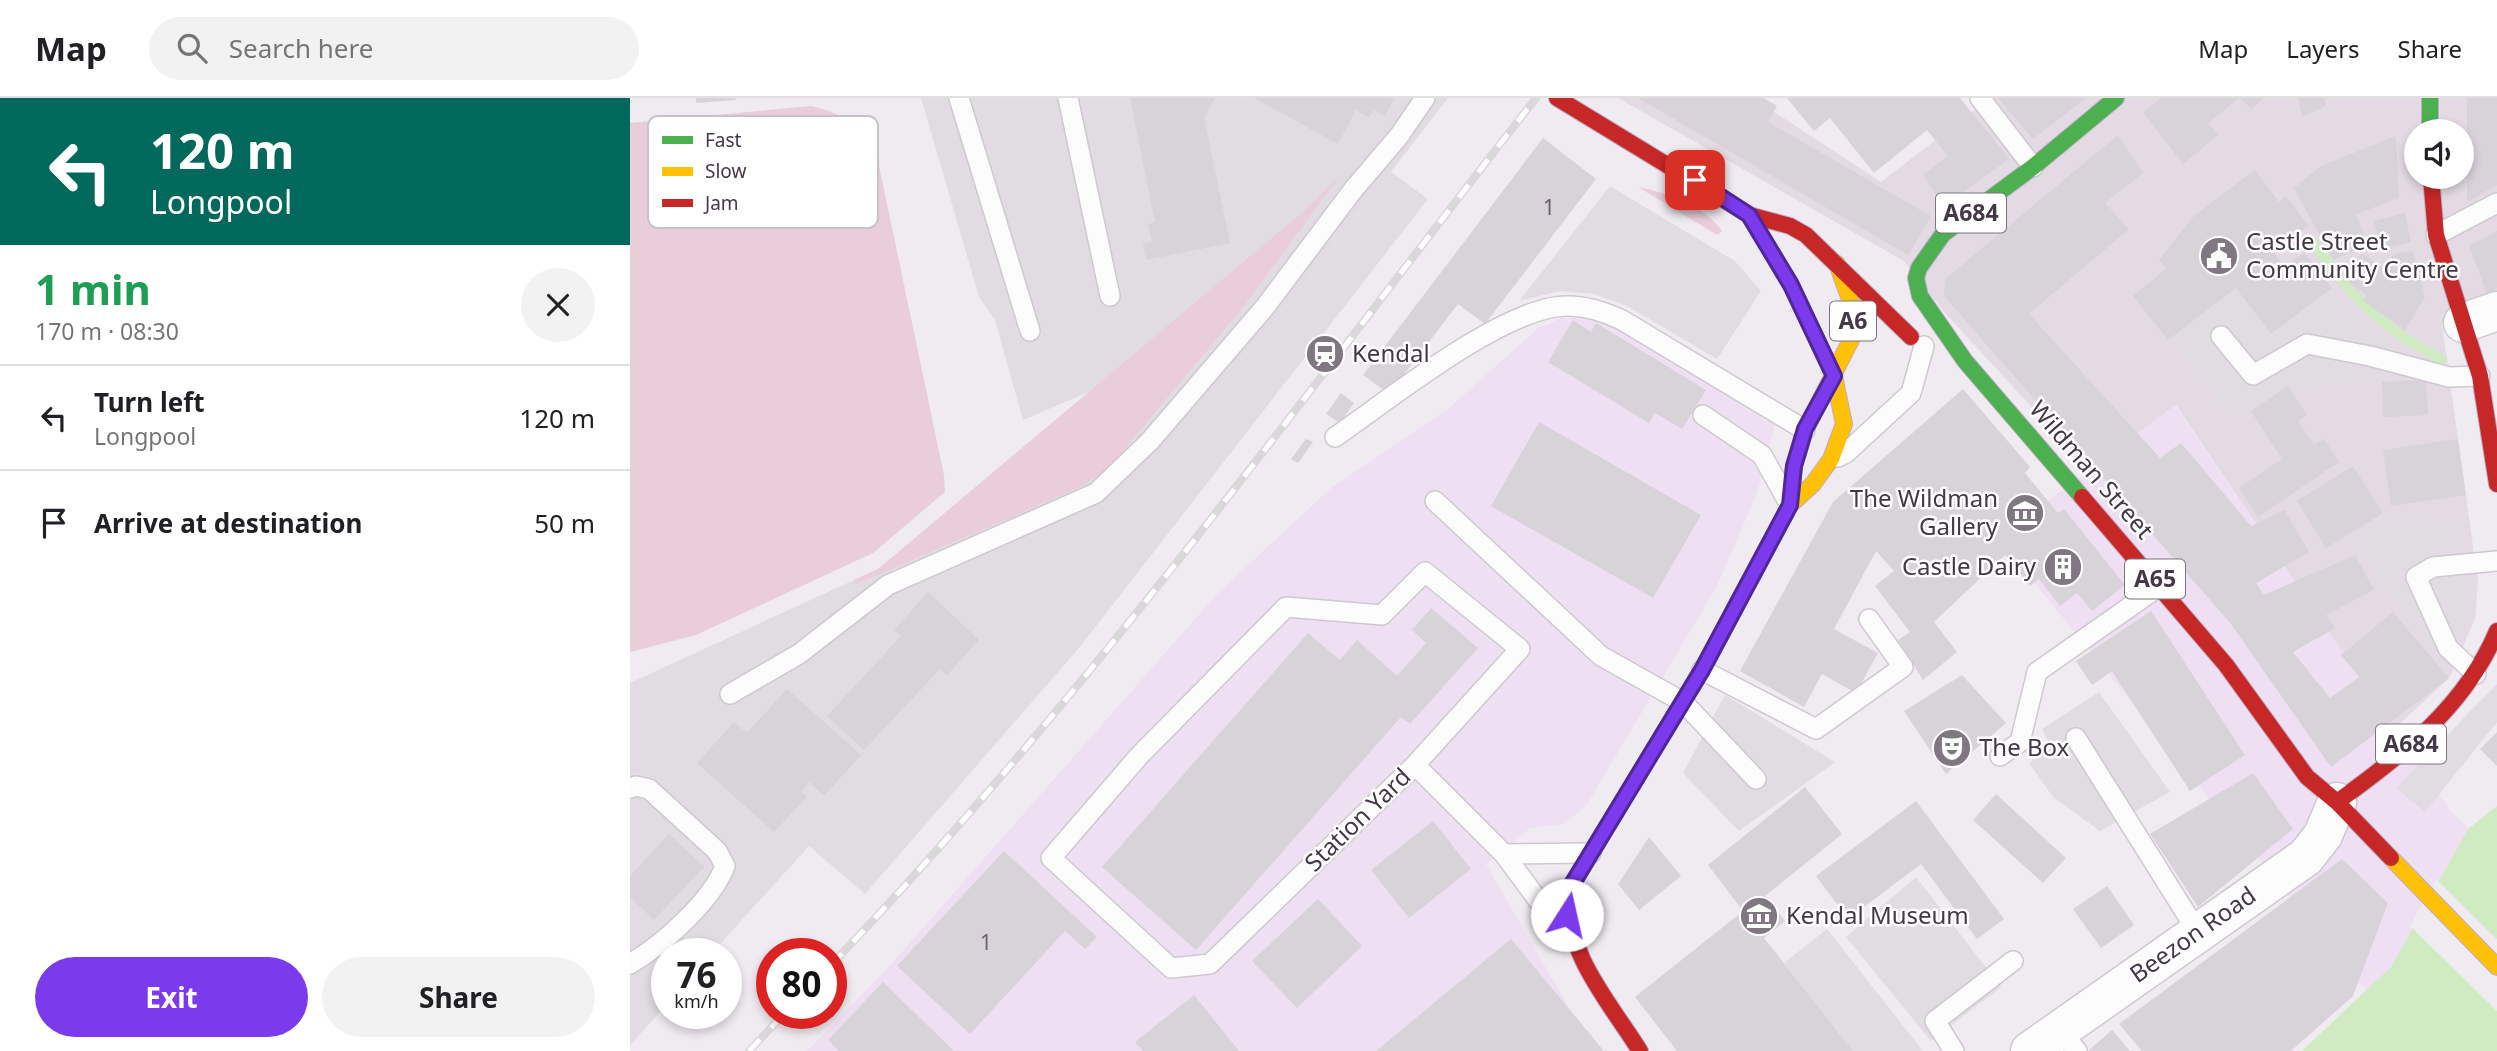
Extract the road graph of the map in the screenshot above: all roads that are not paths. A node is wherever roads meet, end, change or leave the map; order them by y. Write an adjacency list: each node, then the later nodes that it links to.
1 (959, 98): 17 (lane)
2 (1069, 98): 15 (lane)
3 (1425, 98): 36 (lane)
4 (1558, 98): 12 (highway, A6)
5 (1980, 98): 9 (lane)
6 (2116, 98): 9 (highway, A684)
7 (2430, 98): 8 (highway)
8 (2430, 119)
9 (2033, 167): 20 (highway, A684)
10 (2432, 189): 13 (highway)
11 (2497, 203): 13 (lane)
12 (1749, 215): 14 (highway, A6); 21 (highway, A6)
13 (2436, 235): 16 (highway)
14 (1837, 263): 19 (highway); 21 (highway, A6)
15 (1110, 296)
16 (2480, 317): 22 (highway)
17 (1030, 331)
18 (2221, 336): 22 (lane)
19 (1917, 342): 20 (highway); 21 (highway); 26 (lane)
20 (1965, 360): 31 (highway, Wildman Street / A65)
21 (1834, 376): 24 (highway, A6); 26 (highway, A6)
22 (2480, 376): 27 (highway)
23 (1703, 415): 29 (lane)
24 (1805, 429): 25 (lane); 29 (highway, A6)
25 (1335, 437)
26 (1831, 459): 29 (highway, A6)
27 (2497, 484)
28 (1435, 501): 37 (lane)
29 (1790, 505): 34 (highway, A6)
30 (2497, 561): 35 (lane)
31 (2161, 585): 39 (lane); 43 (highway, Wildman Street / A65)
32 (1869, 620): 34 (lane)
33 (2497, 631): 35 (highway, A684)
34 (1702, 670): 37 (highway, A6)
35 (2476, 674): 43 (highway, A684)
36 (730, 694)
37 (1683, 702): 41 (lane); 44 (highway, A6)
38 (2076, 738): 46 (lane)
39 (2000, 757)
40 (1415, 765): 40 (lane, Station Yard); 45 (lane, Station Yard)
41 (1756, 779)
42 (630, 788): 49 (lane)
43 (2337, 802): 46 (street, Beezon Road); 50 (highway, Wildman Street / A65)
44 (1591, 853): 45 (lane); 47 (highway, A6)
45 (1504, 855): 47 (lane, Station Yard)
46 (2197, 931): 51 (street, Beezon Road)
47 (1576, 950): 52 (highway, A6)
48 (2013, 961): 53 (lane)
49 (630, 964)
50 (2497, 967)
51 (2055, 1044)
52 (1640, 1051)
53 (1954, 1051)

